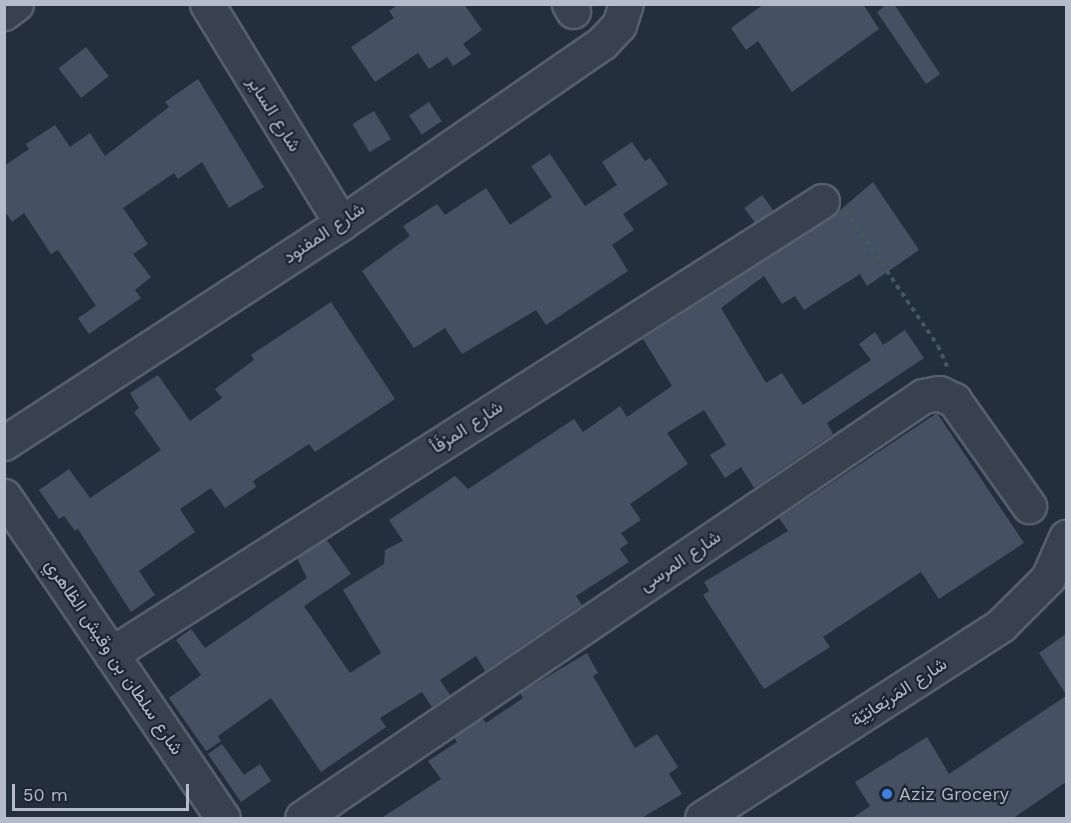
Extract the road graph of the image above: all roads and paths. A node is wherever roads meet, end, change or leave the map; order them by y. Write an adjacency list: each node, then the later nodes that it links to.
1 (16, 4): 4 (street)
2 (207, 4): 6 (street, شارع الساير)
3 (626, 4): 6 (street, شارع المفنود)
4 (4, 13)
5 (822, 201): 7 (path); 12 (street, شارع المرْفَأ)
6 (342, 223): 8 (street, شارع المفنود)
7 (948, 395): 10 (street); 15 (street, شارع المرسى)
8 (4, 443)
9 (4, 496): 12 (street, شارع سلطان بن وقيش الظاهري)
10 (1029, 506)
11 (1066, 537): 13 (street, شارع المَربَعانِيّة)
12 (111, 654): 14 (street, شارع سلطان بن وقيش الظاهري)
13 (707, 817)
14 (223, 819)
15 (302, 819)

